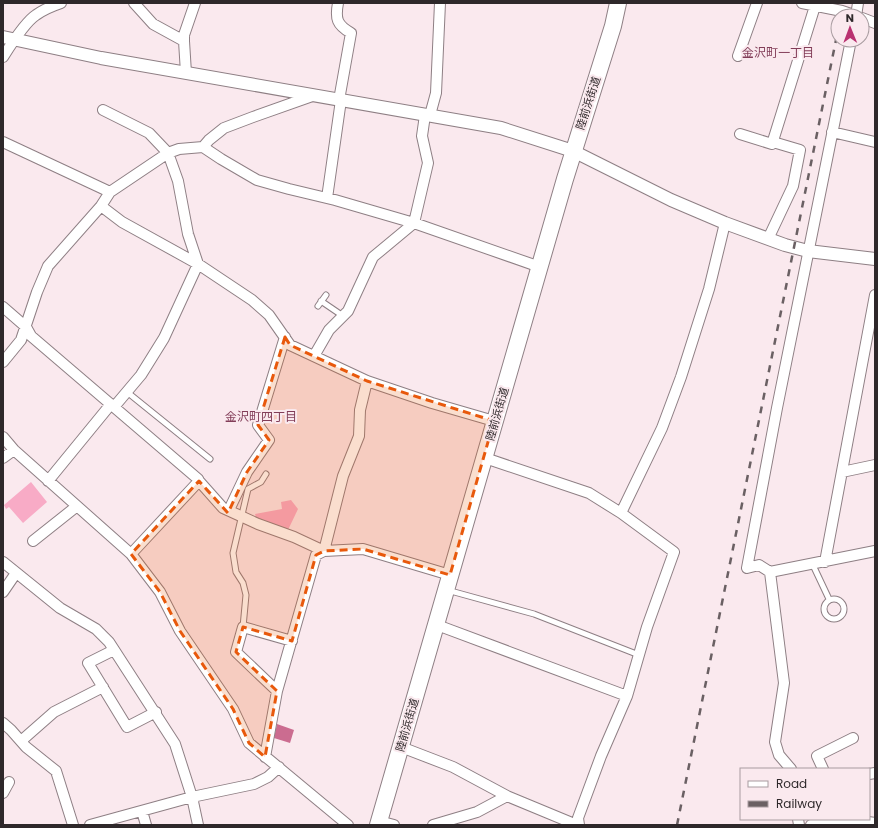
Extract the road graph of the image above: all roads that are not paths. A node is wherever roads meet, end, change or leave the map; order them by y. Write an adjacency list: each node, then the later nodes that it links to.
1 (61, 3): 14 (street)
2 (134, 3): 15 (street)
3 (195, 3): 15 (street)
4 (338, 3): 21 (street)
5 (440, 3): 23 (street)
6 (618, 3): 12 (highway, 陸前浜街道)
7 (625, 3): 12 (street)
8 (757, 3): 17 (street)
9 (802, 3): 10 (street)
10 (815, 6): 11 (street); 27 (street)
11 (830, 8)
12 (613, 26): 30 (highway, 陸前浜街道)
13 (3, 37): 14 (street)
14 (15, 39): 18 (street); 19 (street)
15 (184, 41): 19 (street)
16 (849, 48): 24 (street)
17 (738, 56)
18 (3, 57)
19 (186, 73): 20 (street)
20 (315, 95): 21 (street); 29 (street)
21 (340, 100): 23 (street); 33 (street)
22 (103, 110): 31 (street)
23 (428, 115): 30 (street); 35 (street)
24 (832, 132): 28 (street); 38 (street)
25 (740, 134): 27 (street)
26 (3, 142): 32 (street)
27 (773, 142): 37 (street)
28 (875, 142)
29 (203, 147): 31 (street); 33 (street)
30 (573, 151): 36 (street); 41 (highway, 陸前浜街道)
31 (168, 153): 32 (street); 40 (street)
32 (110, 192): 34 (street)
33 (327, 198): 35 (street)
34 (101, 206): 40 (street); 48 (street)
35 (414, 223): 41 (street); 47 (street)
36 (725, 223): 37 (street); 68 (street)
37 (768, 239): 38 (street)
38 (808, 251): 39 (street); 77 (street)
39 (875, 260)
40 (198, 264): 49 (street); 53 (street)
41 (540, 268): 55 (highway, 陸前浜街道)
42 (326, 295): 44 (lane)
43 (875, 295): 62 (street)
44 (321, 301): 45 (lane); 47 (lane)
45 (318, 306)
46 (3, 307): 48 (street)
47 (343, 316): 50 (street)
48 (26, 327): 51 (street); 54 (street)
49 (285, 337): 50 (street); 67 (street)
50 (314, 356): 52 (street)
51 (3, 362)
52 (367, 381): 55 (street); 71 (street)
53 (127, 392): 54 (street); 60 (lane)
54 (112, 406): 64 (street); 65 (street)
55 (494, 421): 59 (highway, 陸前浜街道)
56 (3, 437): 57 (street)
57 (14, 450): 58 (street); 64 (street)
58 (3, 458)
59 (484, 458): 68 (street); 79 (highway, 陸前浜街道)
60 (210, 459)
61 (875, 465): 62 (street)
62 (842, 472): 75 (street)
63 (266, 474): 69 (lane)
64 (48, 481): 66 (street)
65 (199, 481): 67 (street); 73 (street)
66 (76, 506): 70 (street); 73 (street)
67 (229, 510): 69 (street)
68 (621, 513): 86 (street)
69 (242, 516): 71 (street); 83 (lane)
70 (33, 540)
71 (324, 551): 79 (street); 84 (street)
72 (875, 551): 75 (street)
73 (131, 554): 95 (street)
74 (3, 562): 78 (street)
75 (825, 562): 76 (street)
76 (812, 563): 77 (street); 81 (lane)
77 (770, 572): 97 (street)
78 (16, 573): 80 (street); 85 (street)
79 (448, 582): 82 (highway, 陸前浜街道); 86 (lane)
80 (3, 592)
81 (829, 599): 81 (lane)
82 (437, 624): 89 (street); 94 (highway, 陸前浜街道)
83 (243, 627): 84 (street); 88 (street)
84 (292, 641): 88 (street)
85 (114, 650): 87 (street); 90 (street)
86 (639, 655): 89 (street)
87 (102, 687): 90 (street); 93 (street)
88 (277, 691): 95 (street)
89 (627, 696): 112 (street)
90 (156, 712): 102 (street)
91 (3, 723): 93 (street)
92 (853, 738): 98 (street)
93 (21, 741): 106 (street)
94 (401, 747): 101 (street); 105 (highway, 陸前浜街道)
95 (265, 758): 96 (street)
96 (278, 767): 102 (street); 110 (street)
97 (789, 768)
98 (823, 768)
99 (10, 782): 100 (street)
100 (3, 794)
101 (507, 796): 111 (street); 112 (street)
102 (192, 797): 103 (street); 109 (street)
103 (142, 811): 107 (street); 108 (street)
104 (875, 823): 113 (street)
105 (384, 824)
106 (73, 825)
107 (92, 825)
108 (146, 825)
109 (198, 825)
110 (348, 825)
111 (433, 825)
112 (578, 825)
113 (810, 825)

